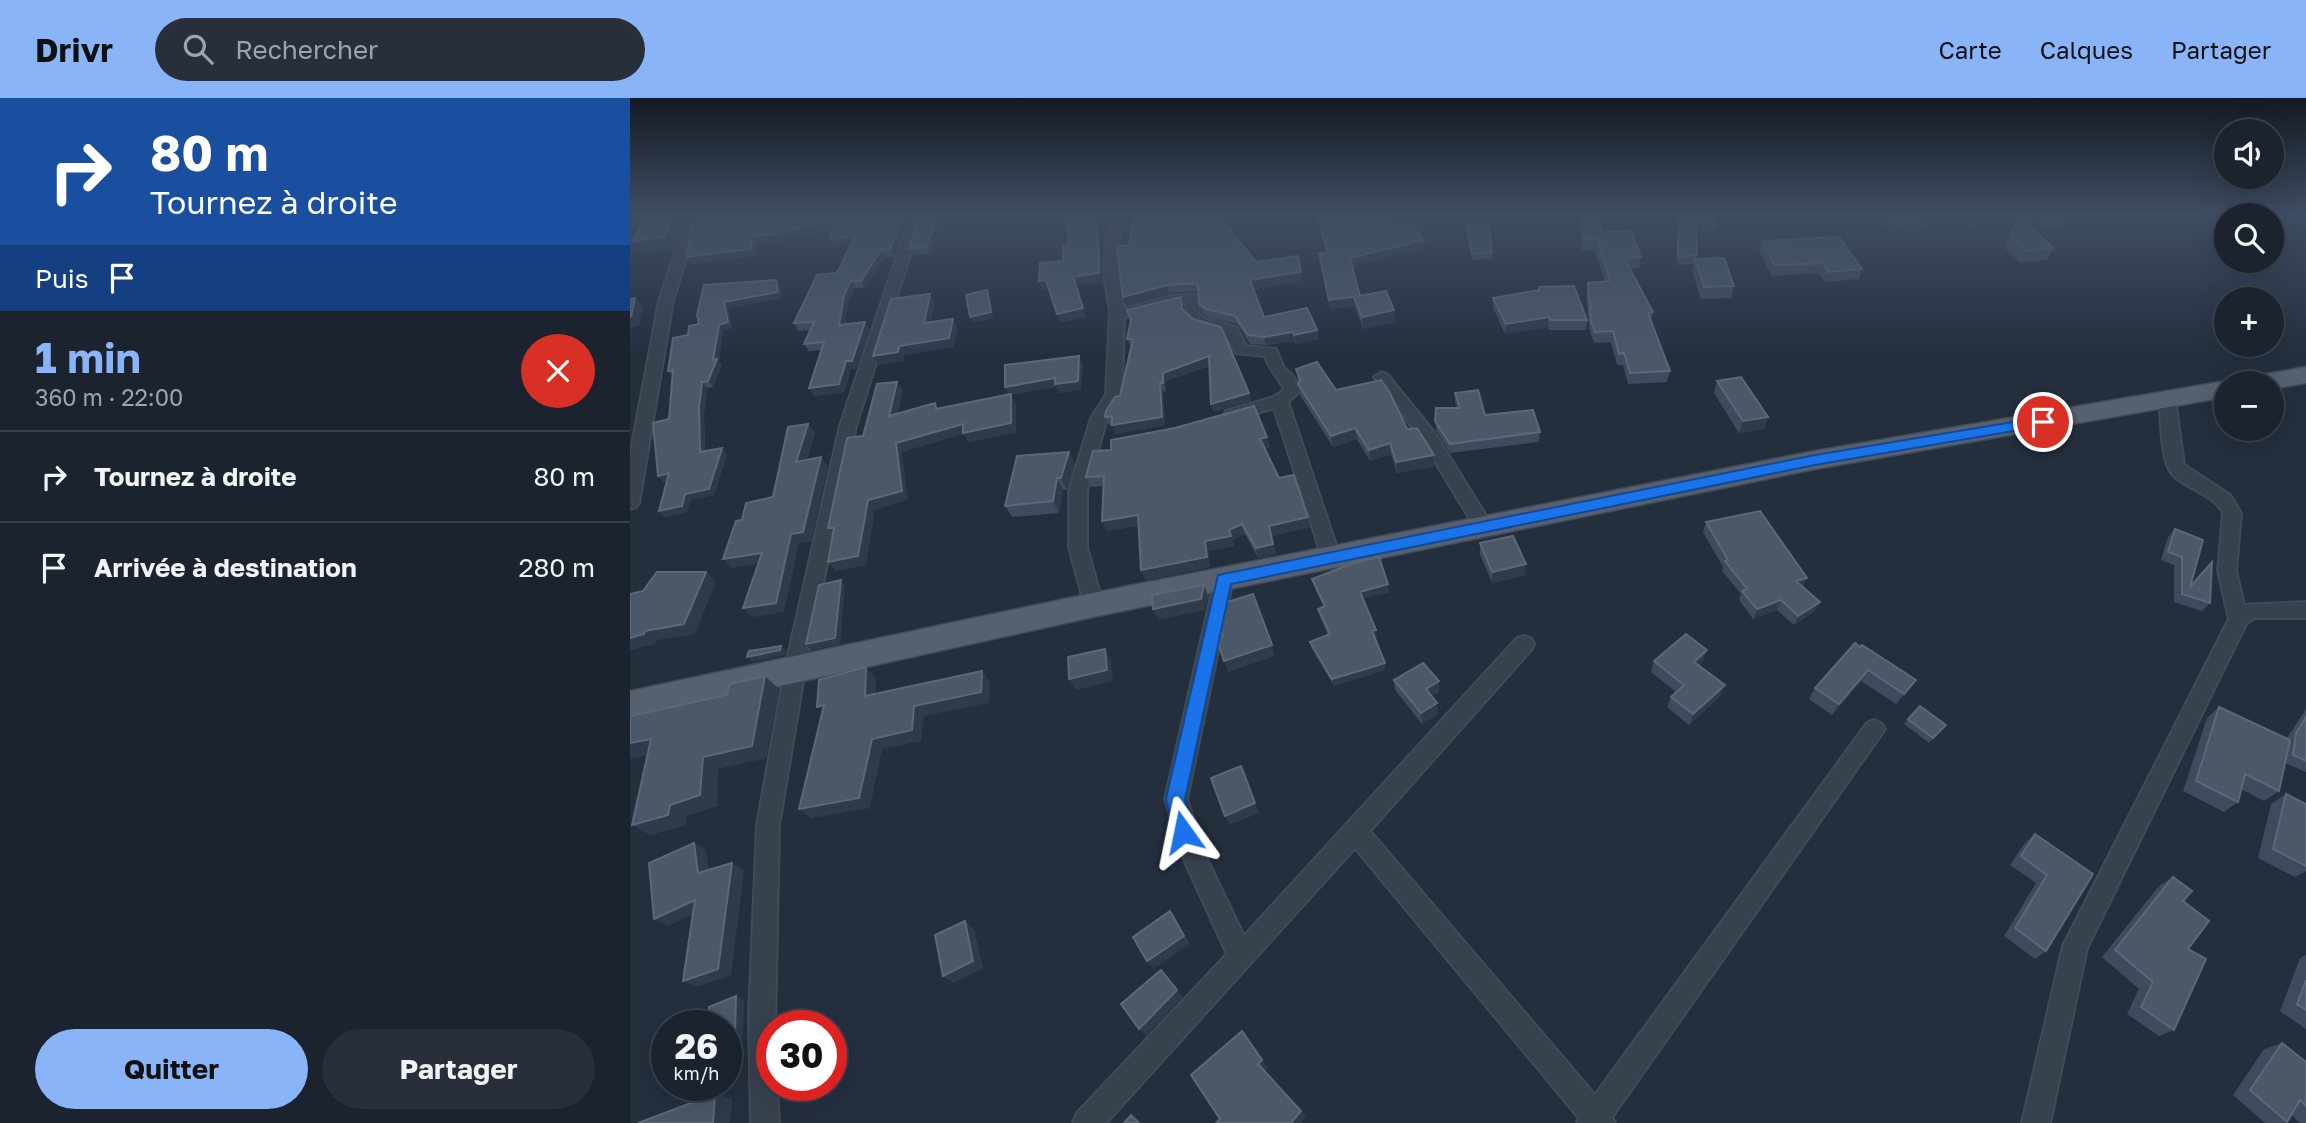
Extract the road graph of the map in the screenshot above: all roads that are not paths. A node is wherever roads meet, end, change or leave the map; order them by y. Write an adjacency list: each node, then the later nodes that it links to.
1 (679, 262): 12 (street)
2 (901, 262): 23 (street)
3 (1112, 262): 4 (street)
4 (1116, 316): 10 (street); 14 (street)
5 (2306, 375): 7 (main road)
6 (1382, 377): 16 (street)
7 (2284, 379)
8 (2214, 391): 9 (main road)
9 (2167, 400): 16 (main road); 21 (street)
10 (1280, 401): 11 (street); 17 (street)
11 (1216, 420)
12 (636, 439): 15 (street)
13 (1116, 441): 14 (street)
14 (1091, 446): 19 (street)
15 (630, 503)
16 (1485, 527): 17 (main road)
17 (1331, 557): 18 (main road)
18 (1224, 579): 19 (main road); 27 (street)
19 (1093, 605): 23 (main road)
20 (2306, 610): 21 (street)
21 (2239, 619): 31 (street)
22 (1524, 644): 26 (street)
23 (795, 669): 24 (main road); 29 (street)
24 (630, 705)
25 (1874, 729): 28 (street)
26 (1355, 830): 27 (street); 28 (street)
27 (1242, 957): 30 (street)
28 (1596, 1121)
29 (765, 1123)
30 (1087, 1123)
31 (2036, 1123)

